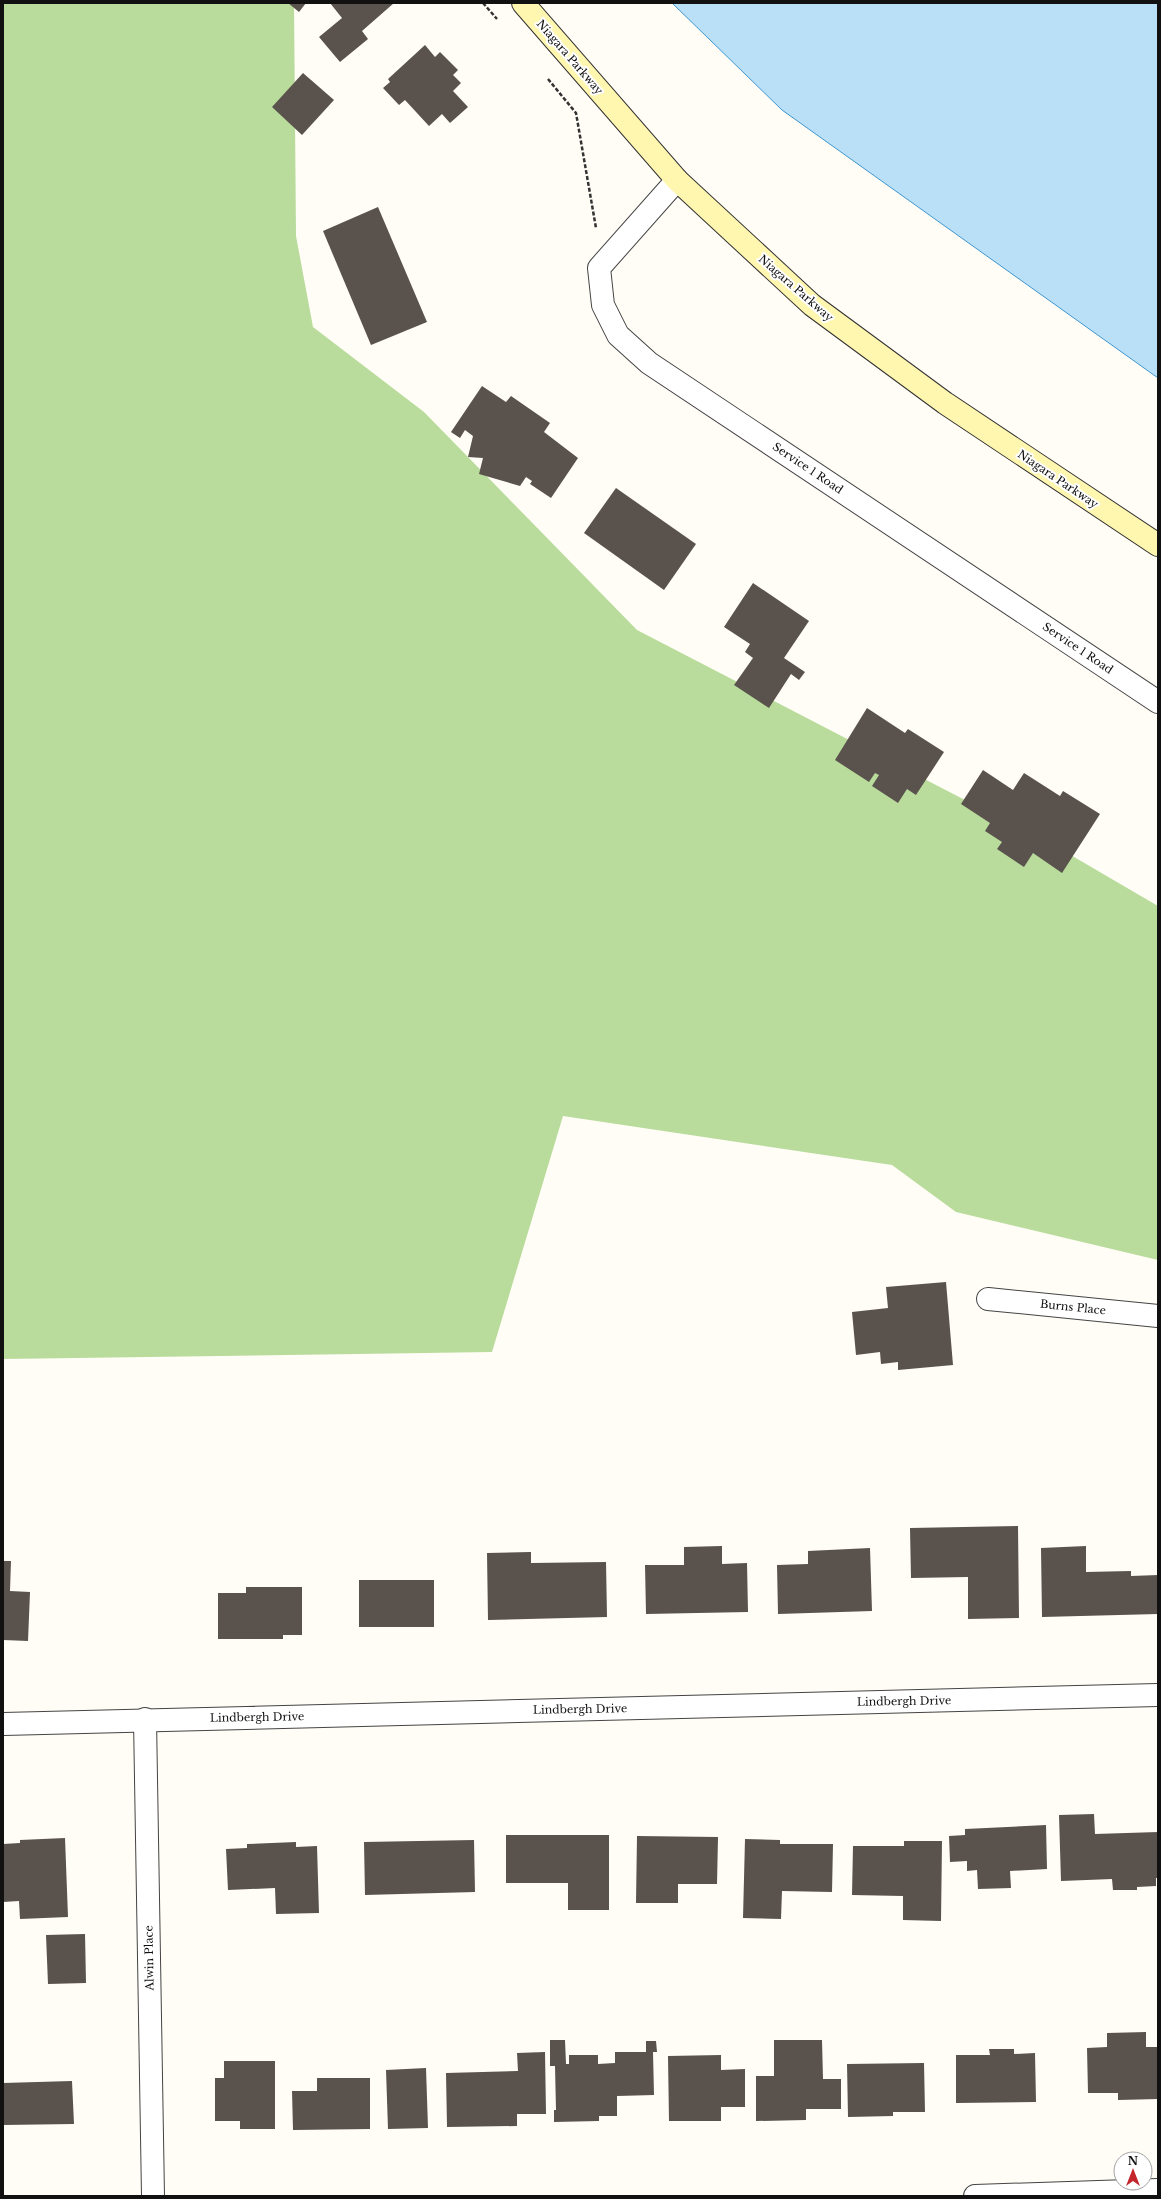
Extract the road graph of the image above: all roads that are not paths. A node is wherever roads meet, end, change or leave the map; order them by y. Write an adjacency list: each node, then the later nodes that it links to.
1 (523, 3): 2 (main road, Niagara Parkway)
2 (677, 180): 3 (main road, Niagara Parkway); 4 (street, Service 1 Road)
3 (1158, 545)
4 (1158, 702)
5 (988, 1299): 6 (street, Burns Place)
6 (1158, 1316)
7 (1158, 1694): 8 (street, Lindbergh Drive)
8 (145, 1719): 9 (street, Lindbergh Drive); 11 (street, Alwin Place)
9 (3, 1724)
10 (1158, 2190): 12 (street)
11 (153, 2196)
12 (975, 2196)

